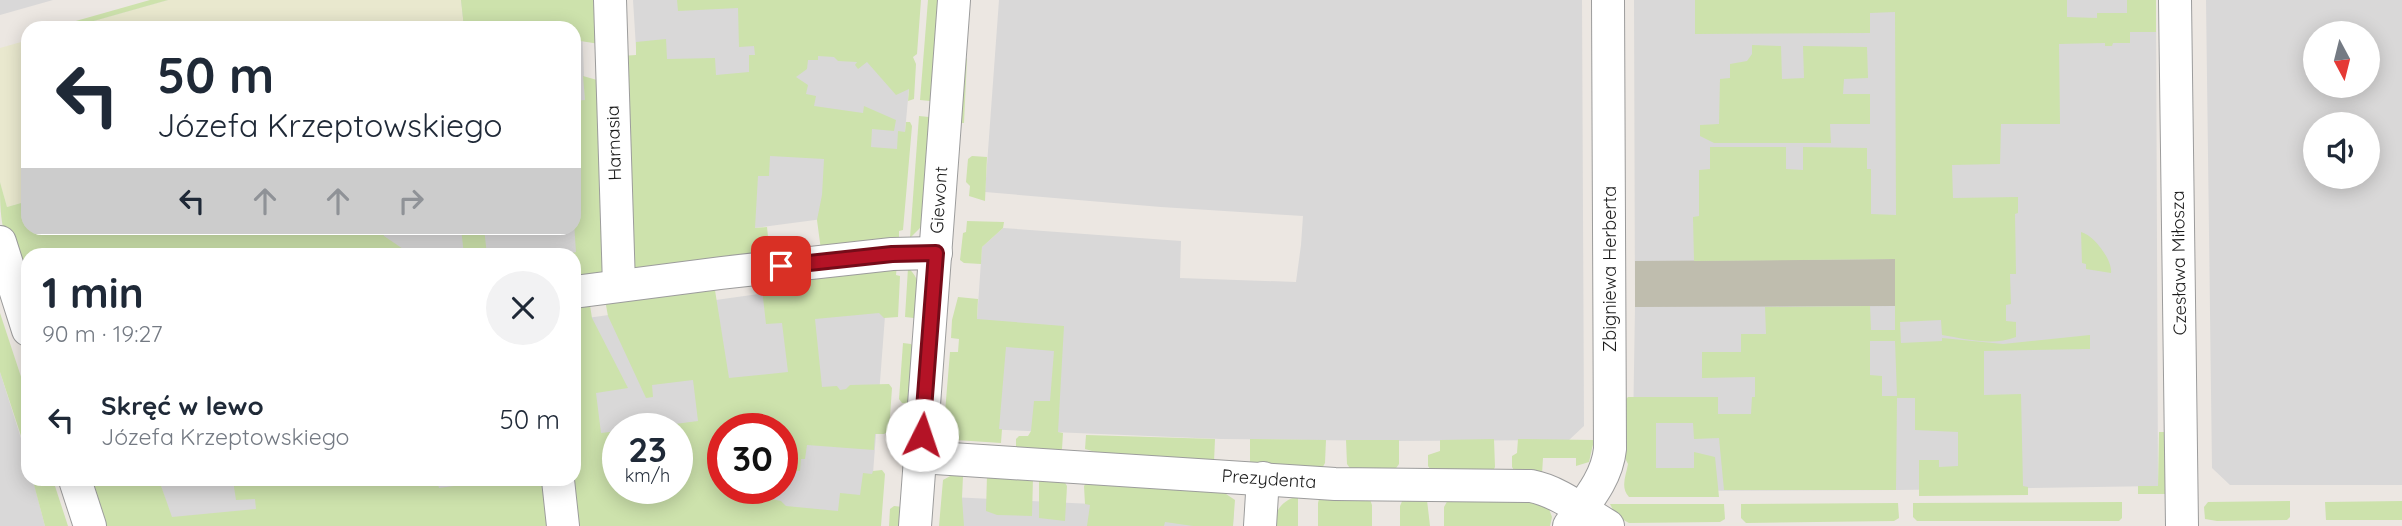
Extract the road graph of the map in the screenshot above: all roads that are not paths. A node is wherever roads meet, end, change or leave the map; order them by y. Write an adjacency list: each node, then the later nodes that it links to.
1 (610, 0): 7 (street, Harnasia)
2 (954, 0): 6 (street, Giewont)
3 (1608, 0): 14 (street, Zbigniewa Herberta)
4 (2175, 0): 20 (street, Czesława Miłosza)
5 (0, 242): 9 (street)
6 (936, 253): 7 (street); 10 (street, Giewont)
7 (619, 285): 8 (street)
8 (581, 291)
9 (21, 308)
10 (920, 457): 11 (street, Prezydenta); 17 (street, Giewont)
11 (1263, 478): 14 (street, Prezydenta); 18 (street)
12 (77, 486): 15 (street)
13 (559, 486): 16 (street)
14 (1575, 518): 19 (street, Prezydenta)
15 (90, 526)
16 (563, 526)
17 (915, 526)
18 (1260, 526)
19 (1608, 526)
20 (2182, 526)

